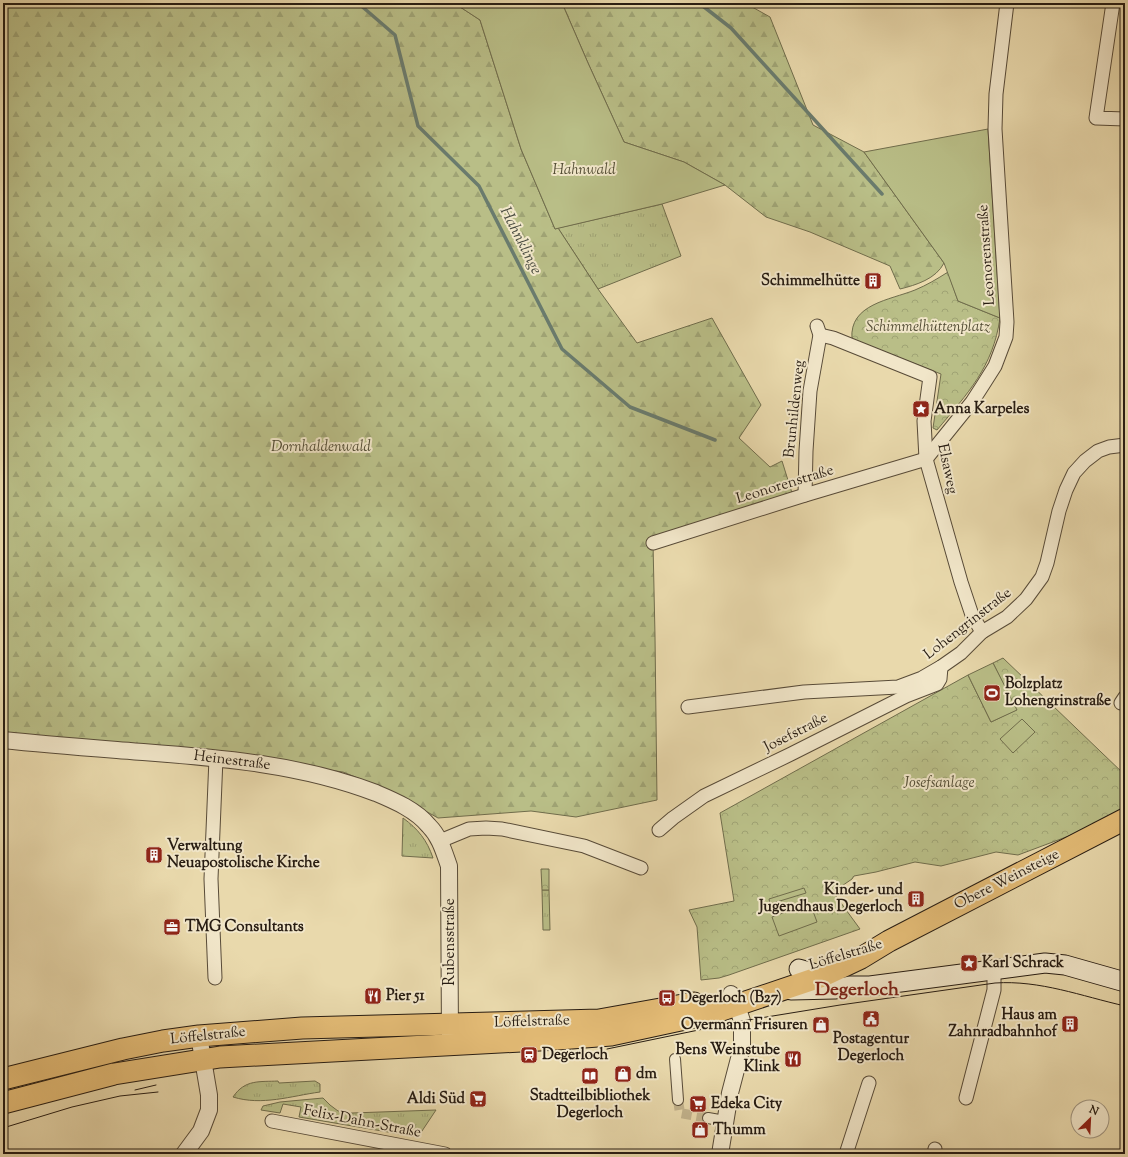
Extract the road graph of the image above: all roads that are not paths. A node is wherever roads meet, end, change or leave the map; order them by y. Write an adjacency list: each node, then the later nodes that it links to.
1 (1007, 3): 6 (street, Leonorenstraße)
2 (1113, 3): 3 (street)
3 (1125, 119)
4 (818, 331): 6 (street, Elsaweg); 7 (street, Brunhildenweg)
5 (1125, 445): 9 (street, Lohengrinstraße)
6 (926, 459): 7 (street, Leonorenstraße); 9 (street, Elsaweg)
7 (805, 495): 8 (street, Leonorenstraße)
8 (652, 543)
9 (982, 632): 10 (street, Lohengrinstraße)
10 (941, 667): 11 (street, Lohengrinstraße); 15 (street, Josefstraße)
11 (688, 707)
12 (3, 740): 13 (street, Heinestraße)
13 (216, 758): 16 (street, Heinestraße); 23 (street)
14 (1125, 819): 18 (main road, Obere Weinsteige)
15 (660, 830)
16 (440, 841): 17 (street); 29 (street, Rubensstraße)
17 (641, 868)
18 (889, 941): 19 (main road, Löffelstraße); 21 (main road, Löffelstraße)
19 (861, 958): 22 (main road, Löffelstraße); 26 (main road)
20 (994, 969): 24 (main road); 26 (main road); 36 (street)
21 (799, 970): 22 (main road); 28 (main road, Löffelstraße)
22 (823, 976): 25 (main road); 27 (main road, Löffelstraße)
23 (216, 978)
24 (1125, 982)
25 (850, 986): 26 (main road); 27 (main road)
26 (870, 986)
27 (785, 990): 28 (main road, Löffelstraße)
28 (734, 1000): 29 (main road, Löffelstraße); 31 (main road, Löffelstraße); 40 (street)
29 (450, 1024): 30 (main road, Löffelstraße); 31 (street, Rubensstraße)
30 (199, 1036): 32 (street); 34 (main road, Löffelstraße)
31 (450, 1045): 32 (main road, Löffelstraße)
32 (203, 1059): 38 (main road, Löffelstraße); 42 (street)
33 (675, 1059): 37 (street)
34 (3, 1079)
35 (869, 1083): 45 (street)
36 (966, 1098)
37 (678, 1100)
38 (3, 1103)
39 (708, 1118): 40 (street)
40 (725, 1120): 44 (street)
41 (272, 1121): 43 (street, Felix-Dahn-Straße)
42 (184, 1154)
43 (445, 1154)
44 (720, 1154)
45 (846, 1154)

